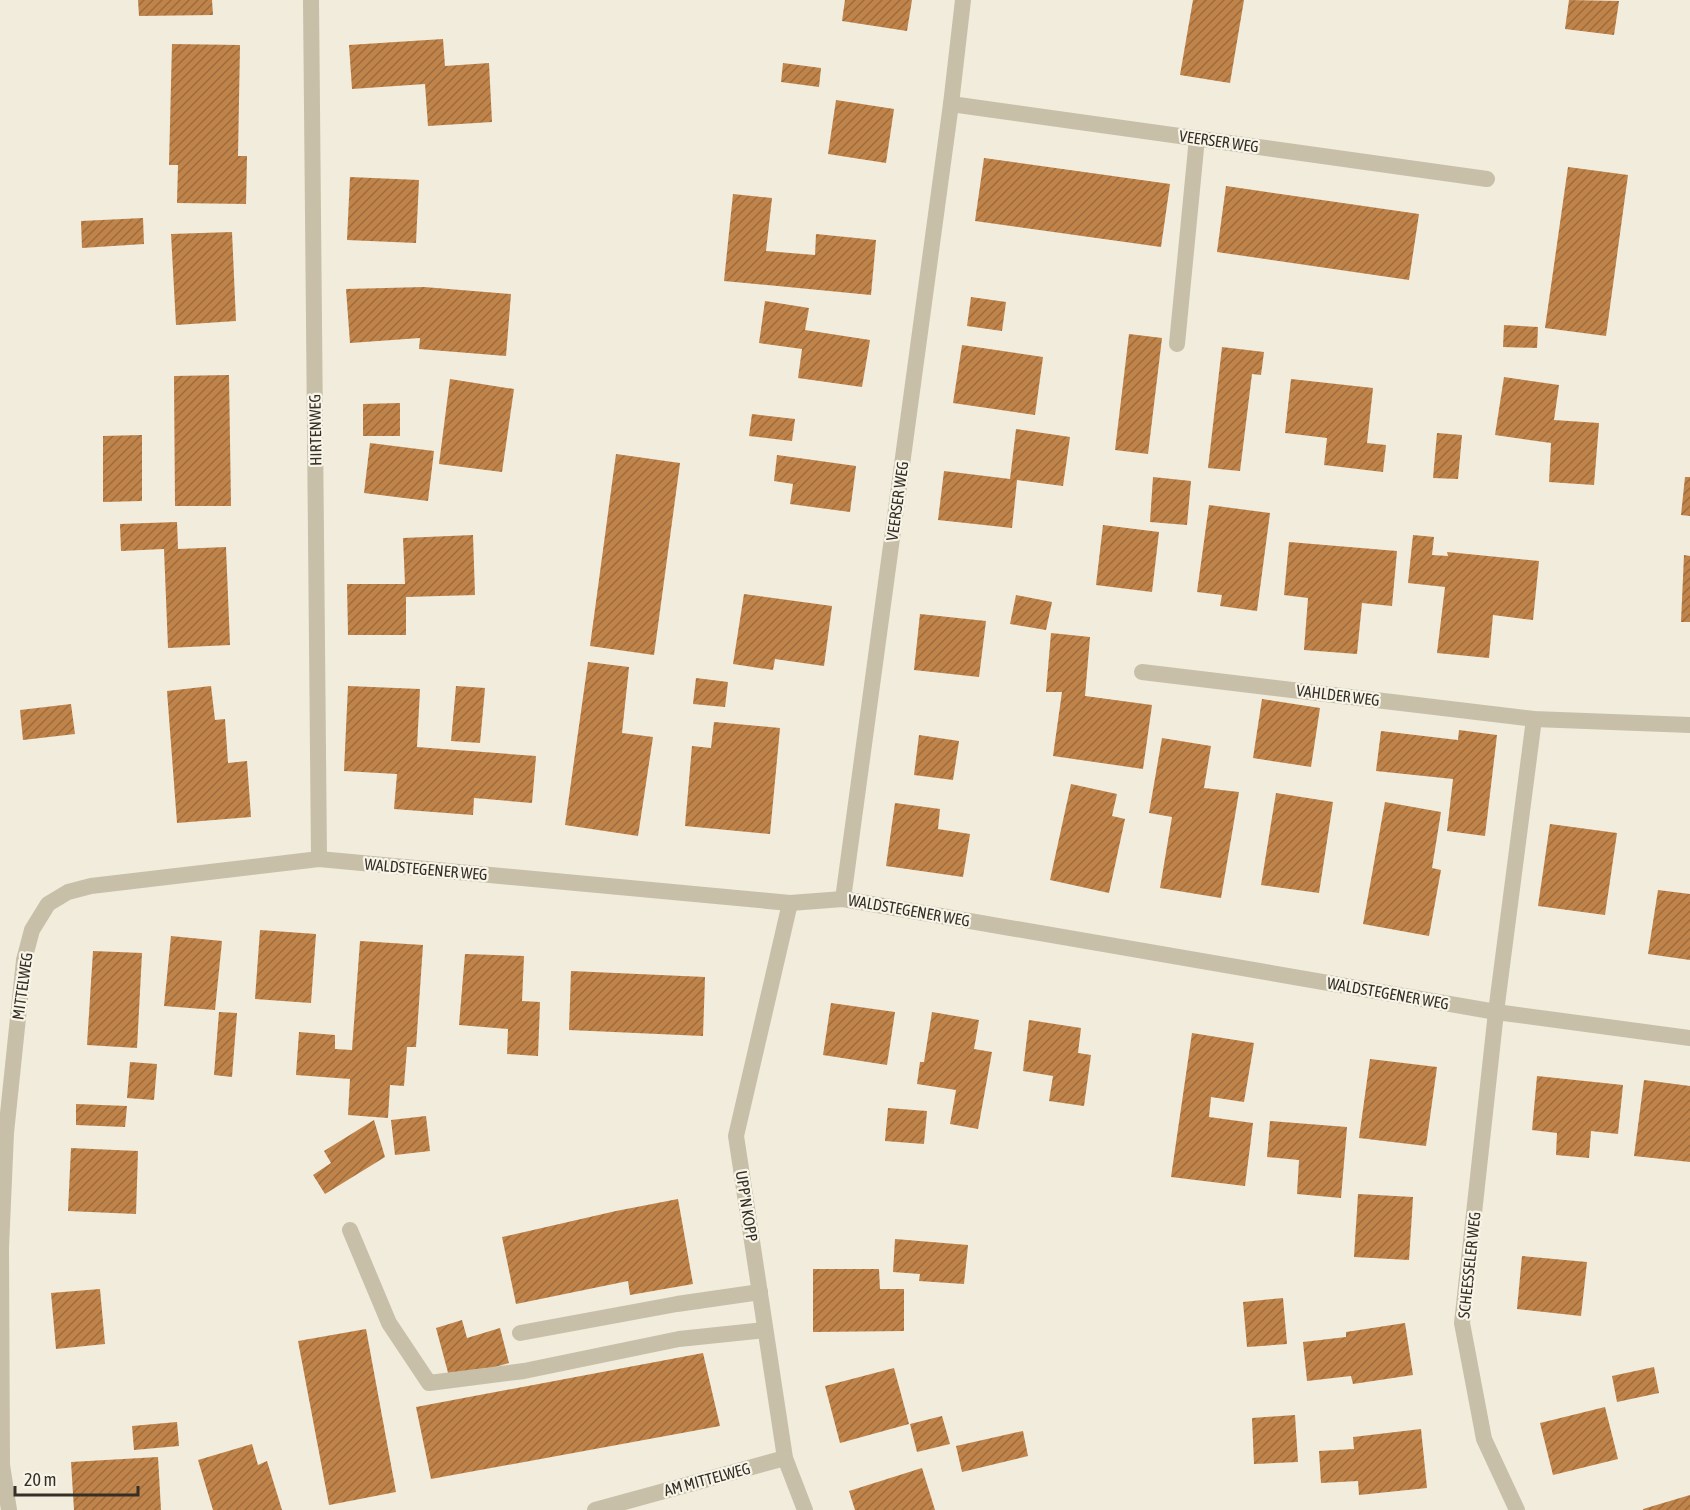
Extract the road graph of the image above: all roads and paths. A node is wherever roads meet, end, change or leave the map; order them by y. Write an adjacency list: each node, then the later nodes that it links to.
1 (311, 0): 10 (street, HIRTENWEG)
2 (963, 0): 3 (street, VEERSER WEG)
3 (951, 104): 4 (street, VEERSER WEG); 11 (street, VEERSER WEG)
4 (1197, 138): 5 (street, VEERSER WEG); 6 (street)
5 (1487, 179)
6 (1177, 344)
7 (1142, 672): 8 (street, VAHLDER WEG)
8 (1534, 719): 9 (street, VAHLDER WEG); 14 (street)
9 (1690, 725)
10 (320, 860): 12 (street, WALDSTEGENER WEG); 13 (street, WALDSTEGENER WEG)
11 (843, 899): 12 (street, WALDSTEGENER WEG); 14 (street, WALDSTEGENER WEG)
12 (790, 903): 17 (street, UPP'N KOPP)
13 (32, 930): 21 (street, MITTELWEG)
14 (1496, 1012): 15 (street, WALDSTEGENER WEG); 24 (street, SCHEESSELER WEG)
15 (1690, 1038)
16 (350, 1230): 18 (street)
17 (760, 1292): 18 (street, UPP'N KOPP); 19 (street)
18 (765, 1330): 20 (street, UPP'N KOPP)
19 (520, 1333)
20 (785, 1458): 22 (street, AM MITTELWEG); 23 (street, UPP'N KOPP)
21 (9, 1510)
22 (595, 1510)
23 (806, 1510)
24 (1517, 1510)

